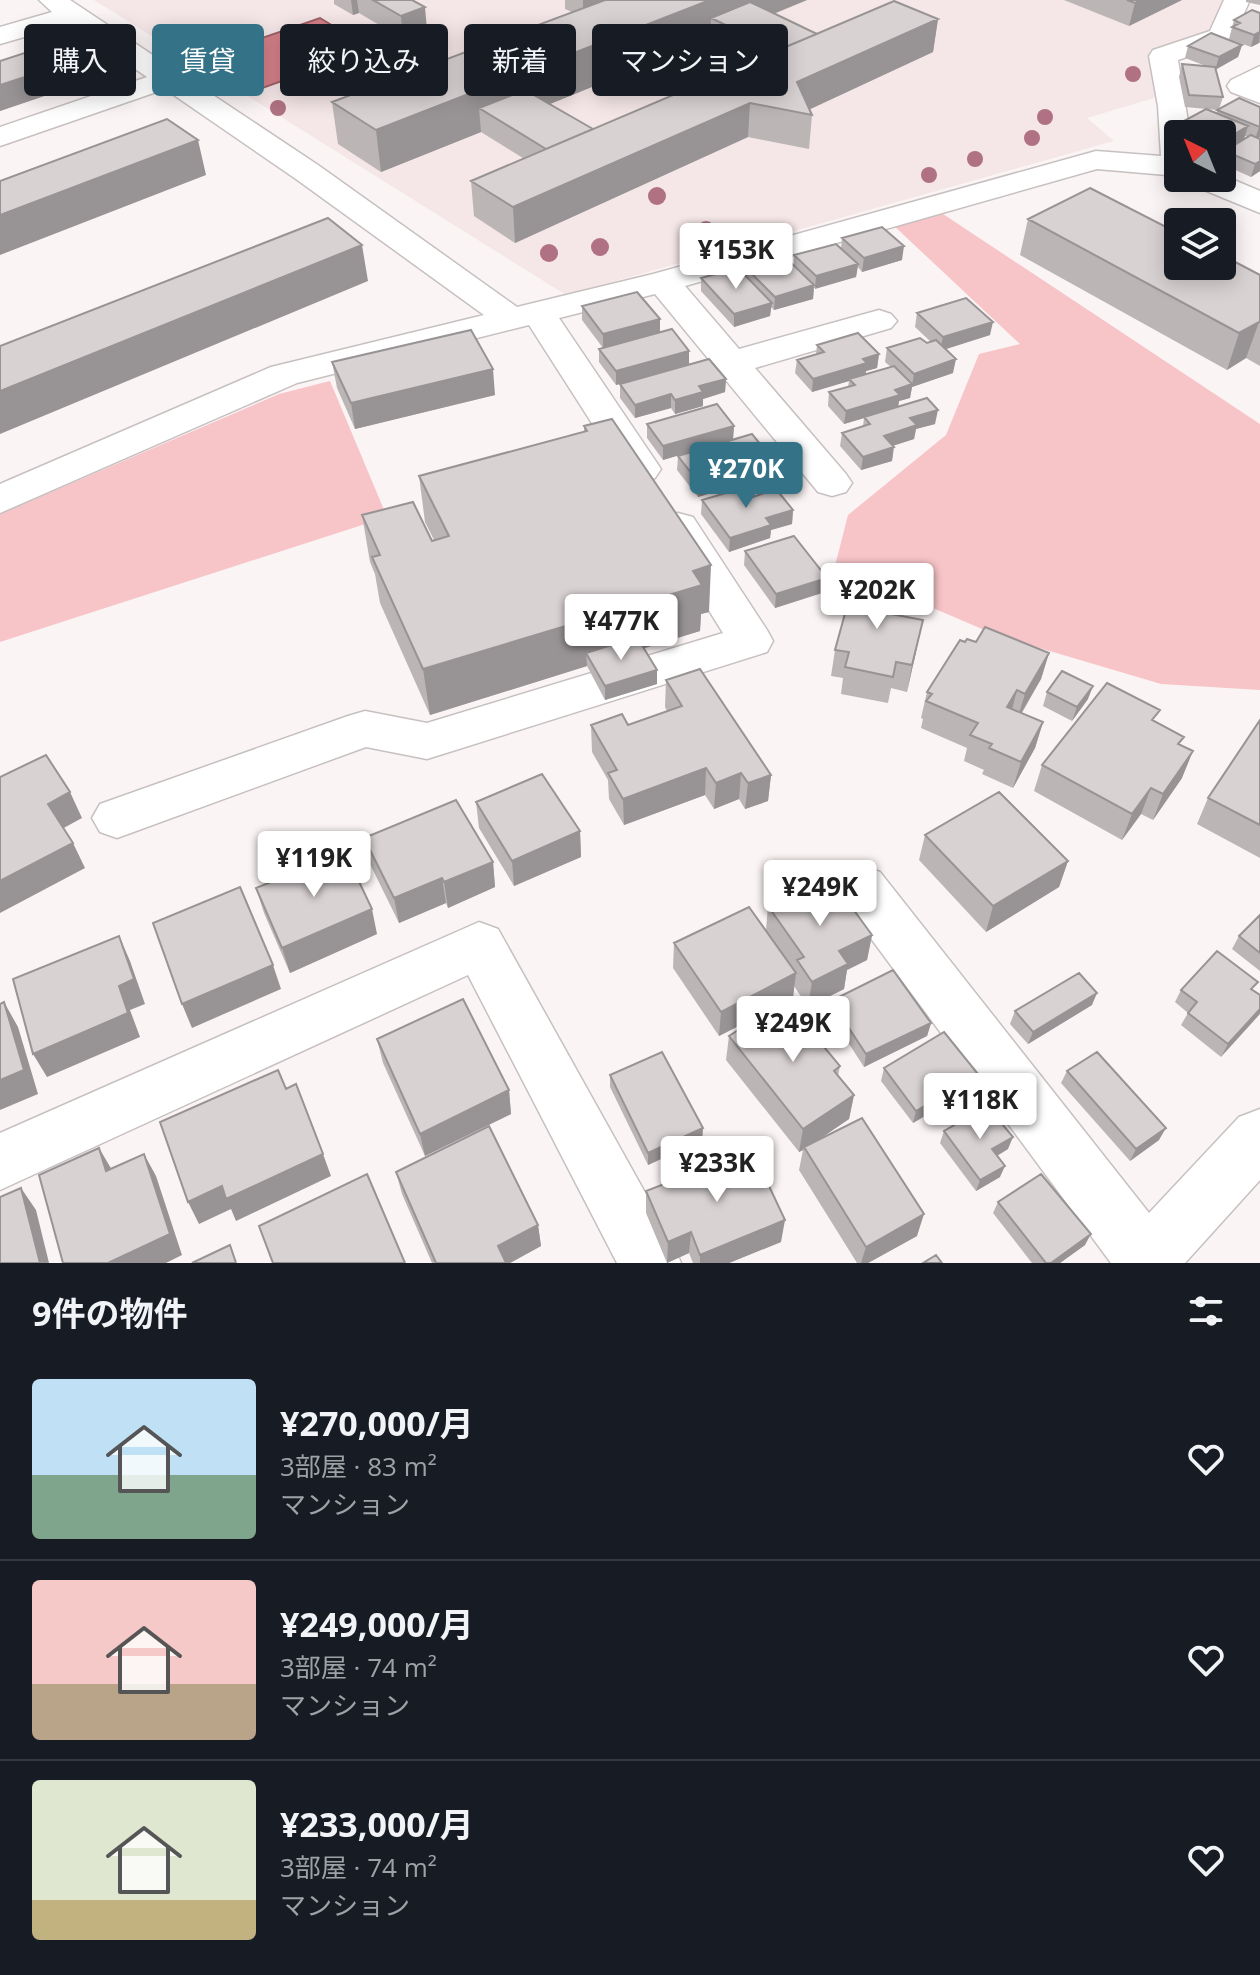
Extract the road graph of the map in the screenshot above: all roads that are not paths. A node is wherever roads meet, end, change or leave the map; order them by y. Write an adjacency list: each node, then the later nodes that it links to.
1 (1237, 0): 9 (street)
2 (63, 7): 3 (street); 4 (street)
3 (0, 36)
4 (152, 68)
5 (1260, 75): 7 (street)
6 (152, 85): 10 (street)
7 (1260, 94)
8 (193, 96): 15 (street)
9 (1174, 120)
10 (0, 137)
11 (1164, 166): 14 (street)
12 (1235, 192): 13 (street)
13 (1260, 203)
14 (663, 282): 15 (street); 17 (street)
15 (527, 317): 19 (street); 20 (street)
16 (879, 321): 17 (street)
17 (731, 363): 18 (street)
18 (832, 483)
19 (0, 500)
20 (117, 818)
21 (862, 887): 24 (street)
22 (1259, 1139): 24 (street)
23 (0, 1162): 25 (street)
24 (1145, 1261)
25 (650, 1263)

